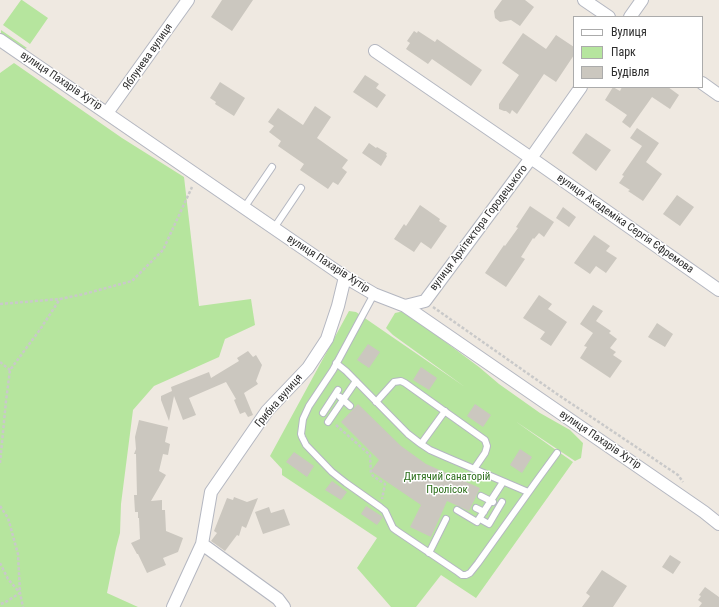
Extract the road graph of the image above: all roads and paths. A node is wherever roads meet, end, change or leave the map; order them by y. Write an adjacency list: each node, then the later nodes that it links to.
1 (188, 0): 11 (street, Яблунева вулиця)
2 (584, 0): 4 (street)
3 (642, 0): 5 (street)
4 (608, 16)
5 (631, 16)
6 (0, 40): 11 (street, вулиця Пахарів Хутір)
7 (375, 51): 12 (street, вулиця Архітектора Городецького)
8 (703, 84): 10 (street)
9 (580, 88): 12 (street, вулиця Архітектора Городецького)
10 (719, 95)
11 (107, 113): 14 (street, вулиця Пахарів Хутір)
12 (531, 158): 19 (street, вулиця Академіка Сергія Єфремова); 22 (street, вулиця Архітектора Городецького)
13 (272, 167): 16 (lane)
14 (197, 175): 16 (street, вулиця Пахарів Хутір); 21 (path)
15 (301, 188): 17 (lane)
16 (244, 208): 17 (street, вулиця Пахарів Хутір)
17 (274, 228): 18 (street, вулиця Пахарів Хутір)
18 (345, 277): 20 (street, вулиця Пахарів Хутір); 52 (street, Грибна вулиця)
19 (719, 290)
20 (374, 294): 24 (street, вулиця Пахарів Хутір); 26 (lane)
21 (60, 299): 23 (path); 27 (path)
22 (425, 301): 24 (street, вулиця Архітектора Городецького); 40 (path)
23 (0, 304)
24 (405, 306): 51 (street, вулиця Пахарів Хутір)
25 (0, 362): 27 (path)
26 (336, 363): 28 (lane); 45 (lane)
27 (10, 370): 37 (path)
28 (356, 381): 29 (lane); 30 (lane)
29 (343, 400): 31 (lane); 34 (lane); 34 (lane)
30 (376, 402): 32 (lane); 35 (lane)
31 (350, 406)
32 (445, 412): 35 (lane); 38 (lane)
33 (341, 415): 34 (lane)
34 (332, 417): 45 (path)
35 (421, 444): 38 (lane)
36 (557, 453): 41 (lane)
37 (0, 463)
38 (474, 469): 39 (lane)
39 (503, 482): 41 (lane); 43 (lane)
40 (687, 487)
41 (528, 492): 53 (lane)
42 (481, 496): 43 (lane)
43 (491, 501): 48 (lane); 49 (lane)
44 (0, 506): 55 (path)
45 (380, 507): 53 (lane)
46 (476, 508): 48 (lane)
47 (457, 510): 49 (lane)
48 (484, 512): 49 (lane)
49 (480, 519)
50 (446, 520): 53 (lane)
51 (719, 524)
52 (202, 544): 58 (street, Грибна вулиця); 59 (street)
53 (429, 553)
54 (0, 563): 55 (path)
55 (20, 593): 56 (path); 57 (path)
56 (0, 604)
57 (23, 607)
58 (173, 607)
59 (284, 607)

